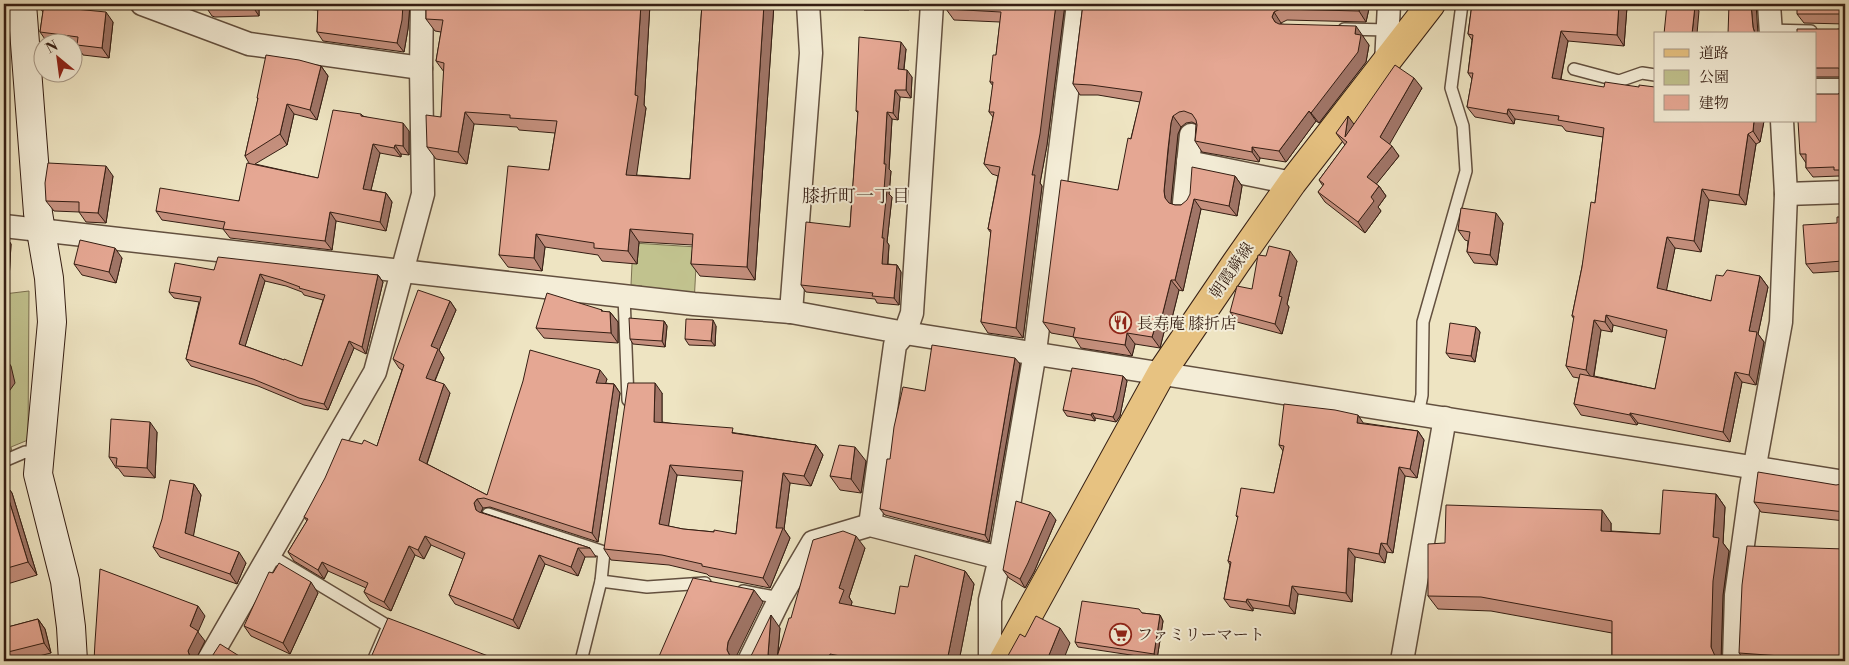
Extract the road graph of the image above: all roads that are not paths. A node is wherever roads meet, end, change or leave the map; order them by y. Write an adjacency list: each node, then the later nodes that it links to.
1 (22, 4): 29 (street)
2 (142, 4): 16 (street)
3 (422, 4): 16 (street)
4 (808, 4): 32 (street)
5 (932, 4): 33 (street)
6 (1078, 4): 34 (street)
7 (1389, 4): 12 (street)
8 (1431, 4): 15 (main road, 朝霞蕨線)
9 (1462, 4): 37 (lane)
10 (1769, 4): 14 (street)
11 (1333, 29): 12 (lane)
12 (1388, 30): 15 (street)
13 (1827, 31): 14 (lane)
14 (1771, 32)
15 (1386, 63): 24 (main road, 朝霞蕨線)
16 (421, 68): 30 (street)
17 (1574, 69): 18 (lane)
18 (1654, 75)
19 (1816, 90): 20 (street)
20 (1845, 90)
21 (1782, 122): 26 (street)
22 (1191, 135): 23 (street)
23 (1188, 162): 24 (street); 27 (street)
24 (1292, 183): 35 (main road, 朝霞蕨線)
25 (1845, 192): 26 (street)
26 (1786, 194): 41 (street)
27 (1184, 203)
28 (4, 226): 29 (street)
29 (40, 230): 30 (street); 39 (street)
30 (402, 271): 31 (street); 45 (street)
31 (624, 296): 32 (street); 36 (lane)
32 (791, 312): 33 (street)
33 (905, 333): 34 (street); 44 (street)
34 (1035, 352): 35 (street); 46 (street)
35 (1162, 372): 37 (street); 57 (main road, 朝霞蕨線)
36 (626, 407)
37 (1418, 414): 38 (street)
38 (1445, 418): 41 (street); 58 (street)
39 (40, 455): 40 (lane); 51 (street)
40 (4, 460)
41 (1754, 467): 42 (street); 59 (street)
42 (1845, 482)
43 (488, 514): 47 (lane)
44 (870, 525): 46 (street); 50 (street)
45 (270, 555): 52 (street); 53 (lane)
46 (1000, 558): 56 (street)
47 (602, 581): 48 (lane); 54 (lane)
48 (714, 585)
49 (733, 588): 50 (lane)
50 (780, 598): 55 (street)
51 (73, 661)
52 (208, 661)
53 (373, 661)
54 (581, 661)
55 (749, 661)
56 (990, 661)
57 (1003, 661)
58 (1402, 661)
59 (1734, 661)

